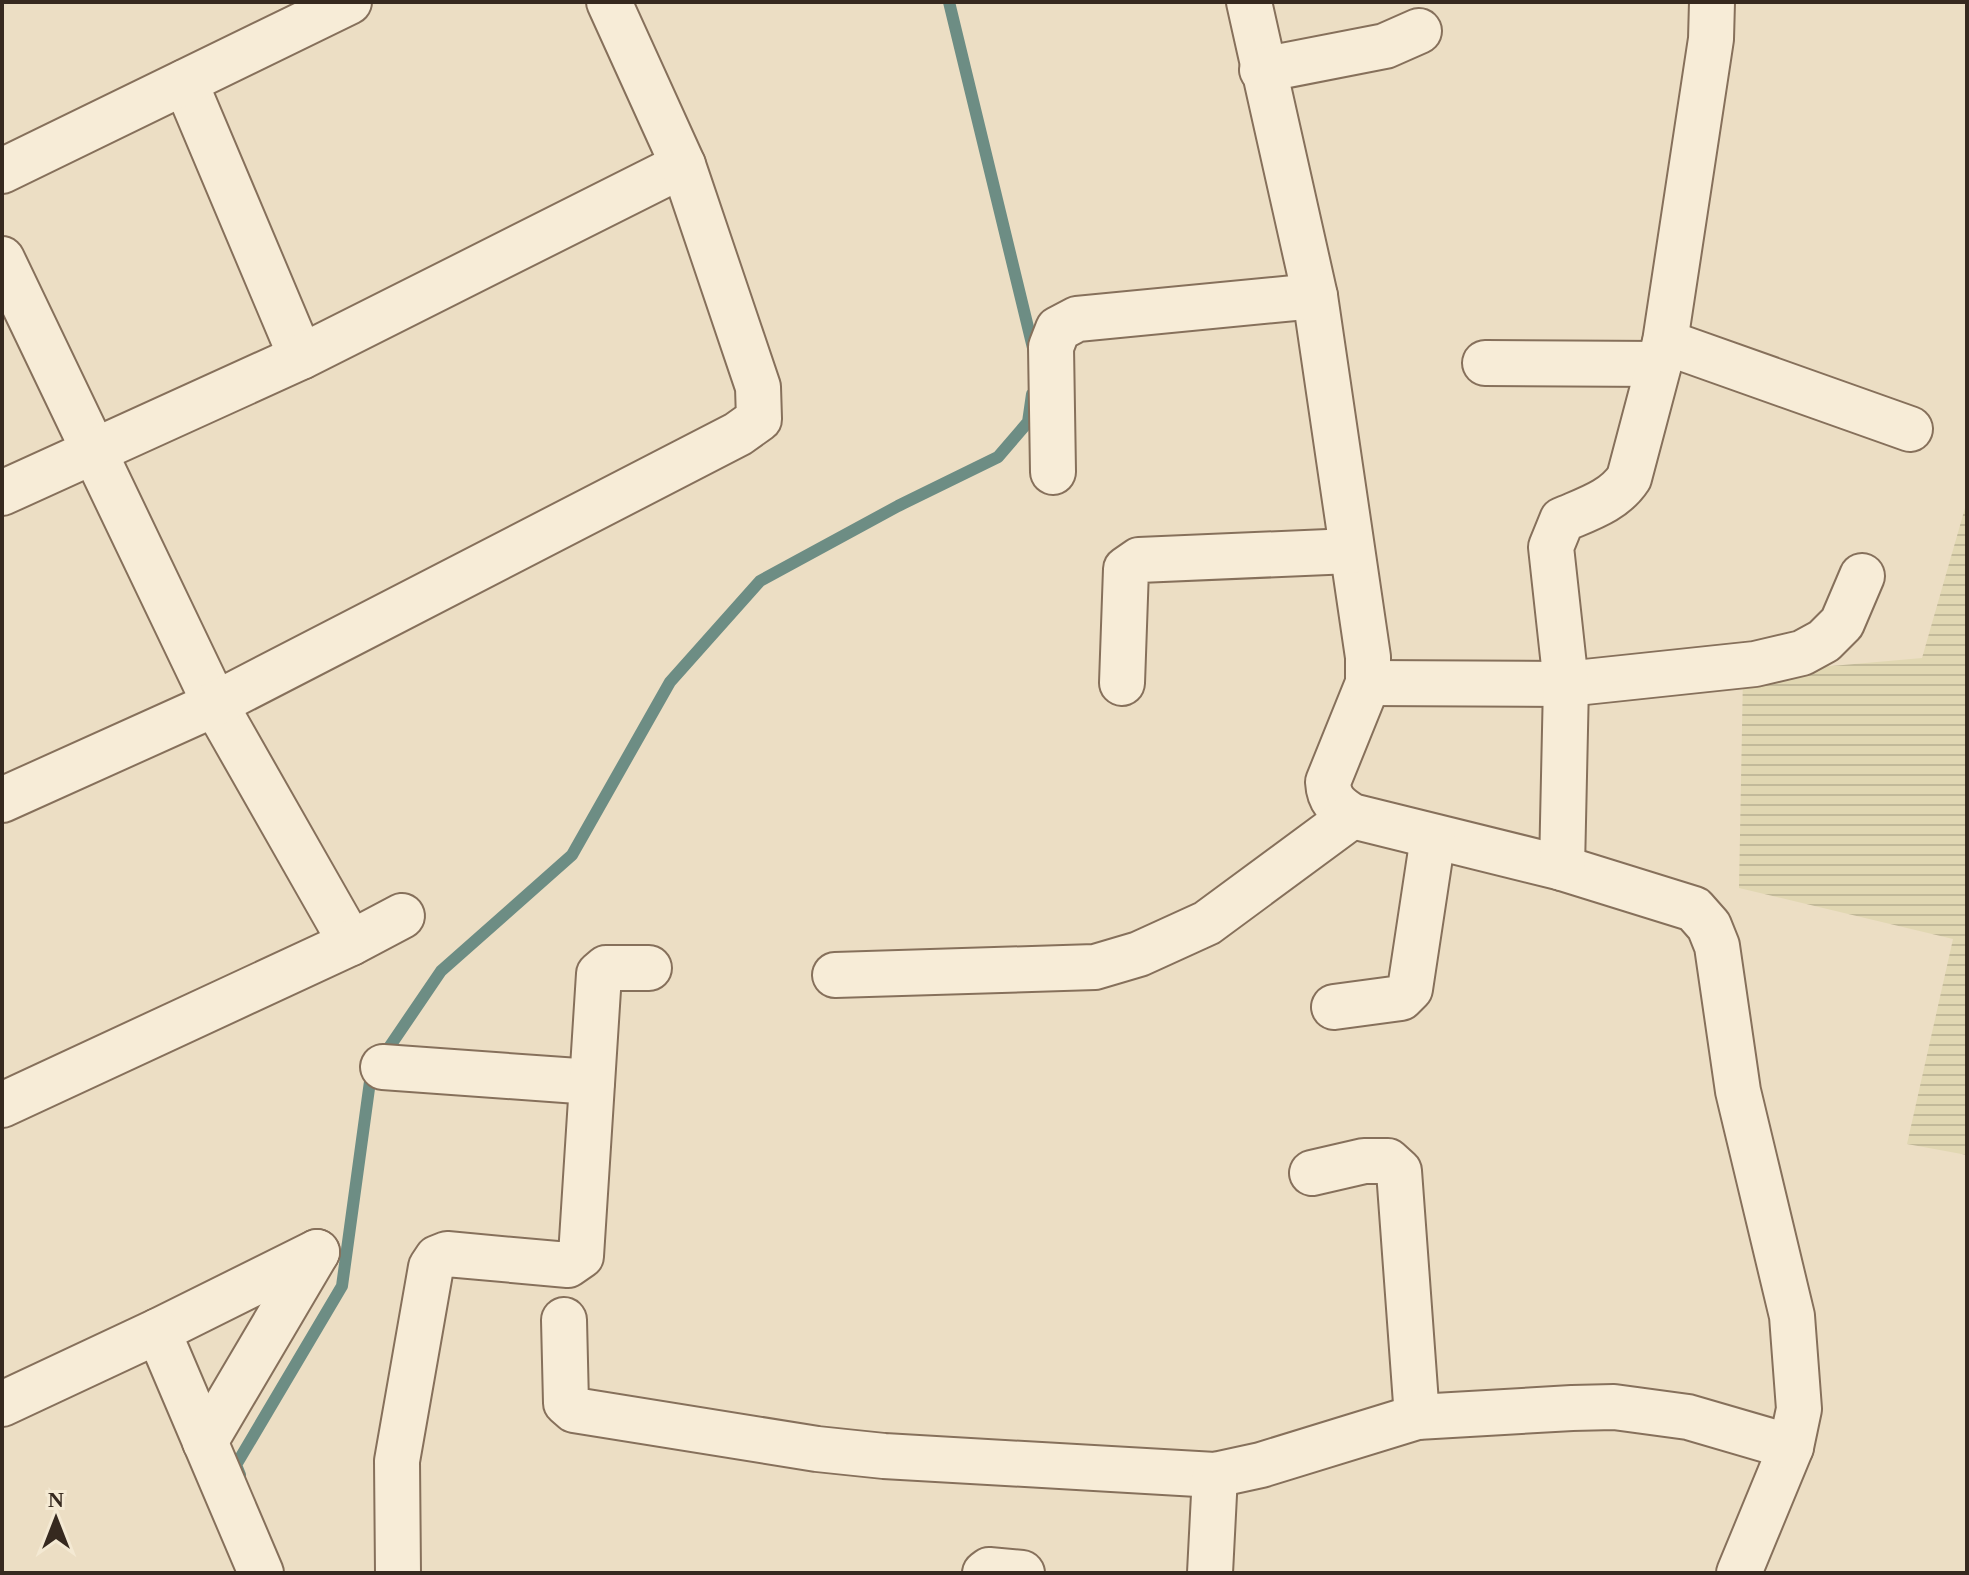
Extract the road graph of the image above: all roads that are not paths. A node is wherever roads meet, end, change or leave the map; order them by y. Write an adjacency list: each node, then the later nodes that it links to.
1 (349, 2): 7 (street)
2 (609, 2): 8 (street)
3 (1249, 2): 6 (street)
4 (1712, 2): 12 (street)
5 (1419, 31): 6 (street)
6 (1262, 70): 11 (street)
7 (185, 82): 9 (street); 13 (street)
8 (683, 165): 13 (street); 24 (street)
9 (2, 171)
10 (2, 259): 16 (street)
11 (1315, 296): 17 (street); 19 (street)
12 (1662, 353): 14 (street); 15 (street); 23 (street)
13 (301, 357): 16 (street)
14 (1485, 363)
15 (1910, 429)
16 (95, 450): 18 (street); 24 (street)
17 (1053, 472)
18 (2, 493)
19 (1351, 551): 21 (street); 22 (street)
20 (1862, 576): 23 (street)
21 (1122, 683)
22 (1368, 683): 23 (street); 26 (street)
23 (1566, 684): 28 (street)
24 (215, 704): 25 (street); 30 (street)
25 (2, 800)
26 (1352, 816): 27 (street); 32 (street)
27 (1433, 837): 28 (street); 33 (street)
28 (1562, 868): 43 (street)
29 (402, 916): 30 (street)
30 (351, 943): 36 (street)
31 (649, 968): 35 (street)
32 (835, 975)
33 (1334, 1007)
34 (383, 1067): 35 (street)
35 (592, 1082): 46 (street)
36 (2, 1105)
37 (1312, 1173): 41 (street)
38 (564, 1320): 44 (street)
39 (158, 1331): 40 (street); 42 (street); 42 (street)
40 (2, 1404)
41 (1417, 1417): 43 (street); 44 (street)
42 (205, 1442): 45 (street)
43 (1791, 1447): 50 (street)
44 (1215, 1475): 49 (street)
45 (261, 1573)
46 (398, 1573)
47 (985, 1573): 48 (street)
48 (1022, 1573)
49 (1210, 1573)
50 (1739, 1573)

